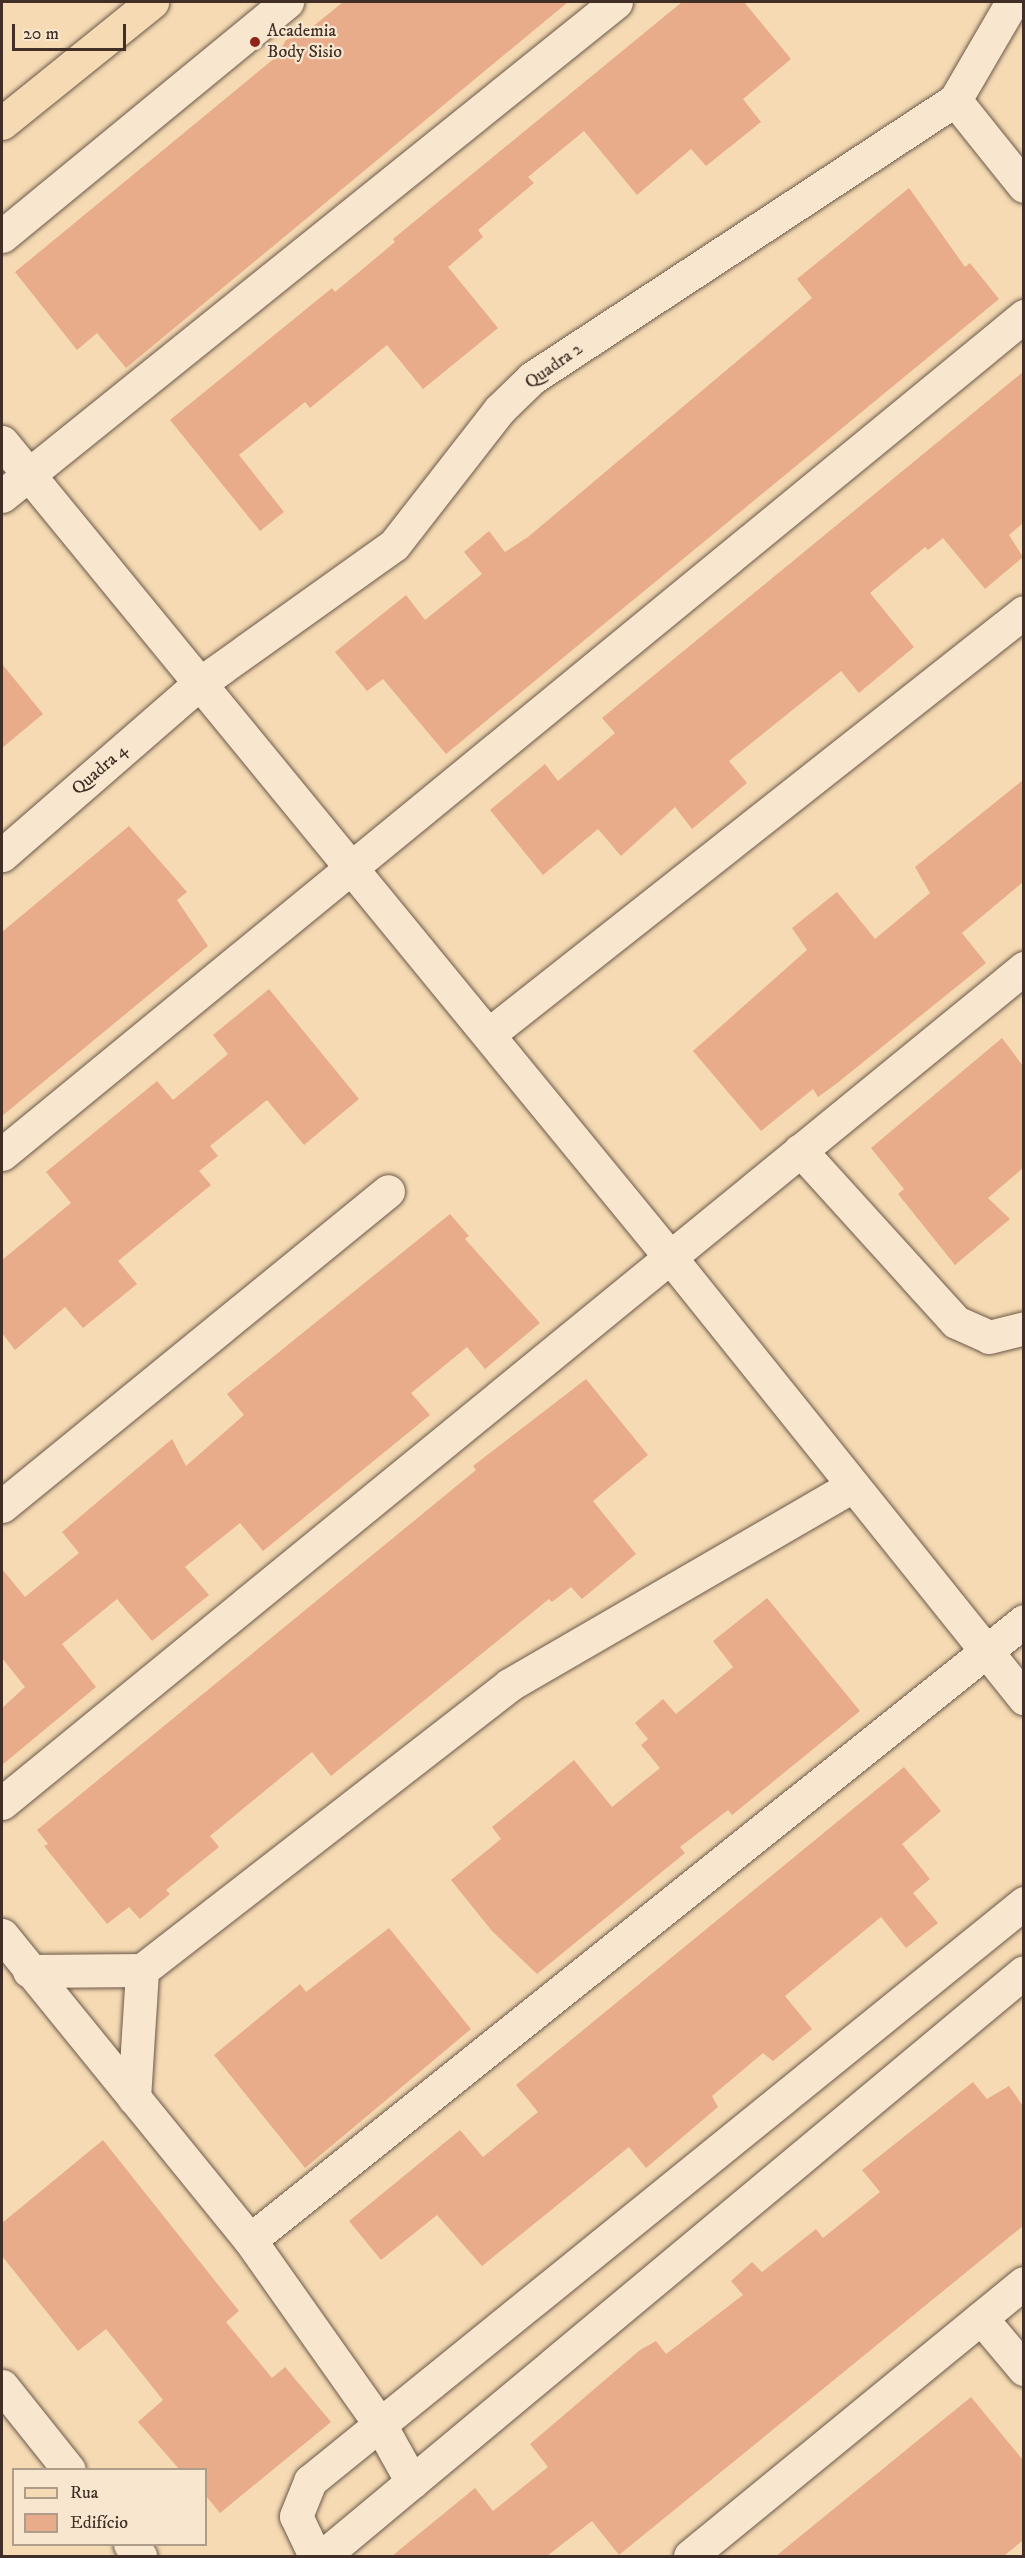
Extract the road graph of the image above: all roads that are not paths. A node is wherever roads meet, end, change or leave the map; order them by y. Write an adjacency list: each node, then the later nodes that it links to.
1 (152, 2): 6 (main road)
2 (287, 2): 8 (street)
3 (616, 2): 11 (street)
4 (1012, 2): 5 (street)
5 (955, 100): 7 (street); 14 (street, Quadra 2)
6 (2, 123)
7 (1023, 186)
8 (2, 236)
9 (1023, 316): 16 (street)
10 (2, 442): 11 (street)
11 (28, 474): 12 (street); 14 (street)
12 (2, 496)
13 (1023, 612): 18 (street)
14 (199, 684): 15 (street, Quadra 4); 16 (street)
15 (2, 855)
16 (353, 868): 18 (street); 20 (street)
17 (1023, 968): 19 (street)
18 (489, 1034): 22 (street)
19 (800, 1150): 22 (street); 23 (street)
20 (2, 1154)
21 (388, 1191): 25 (street)
22 (670, 1257): 24 (street); 29 (street)
23 (1023, 1328)
24 (852, 1486): 27 (street); 32 (street)
25 (2, 1506)
26 (1023, 1621): 27 (street)
27 (985, 1653): 28 (street); 36 (street)
28 (1023, 1698)
29 (2, 1803)
30 (1023, 1903): 41 (street)
31 (2, 1935): 33 (street)
32 (142, 1970): 33 (street); 35 (street)
33 (29, 1971): 35 (street)
34 (1023, 1972): 43 (street)
35 (134, 2098): 36 (street)
36 (250, 2240): 41 (street)
37 (1023, 2283): 38 (street)
38 (981, 2318): 39 (street); 46 (street)
39 (1023, 2369)
40 (2, 2386): 42 (street)
41 (379, 2423): 43 (street); 44 (street)
42 (68, 2468)
43 (412, 2482): 45 (street)
44 (315, 2556)
45 (323, 2556)
46 (690, 2556)

